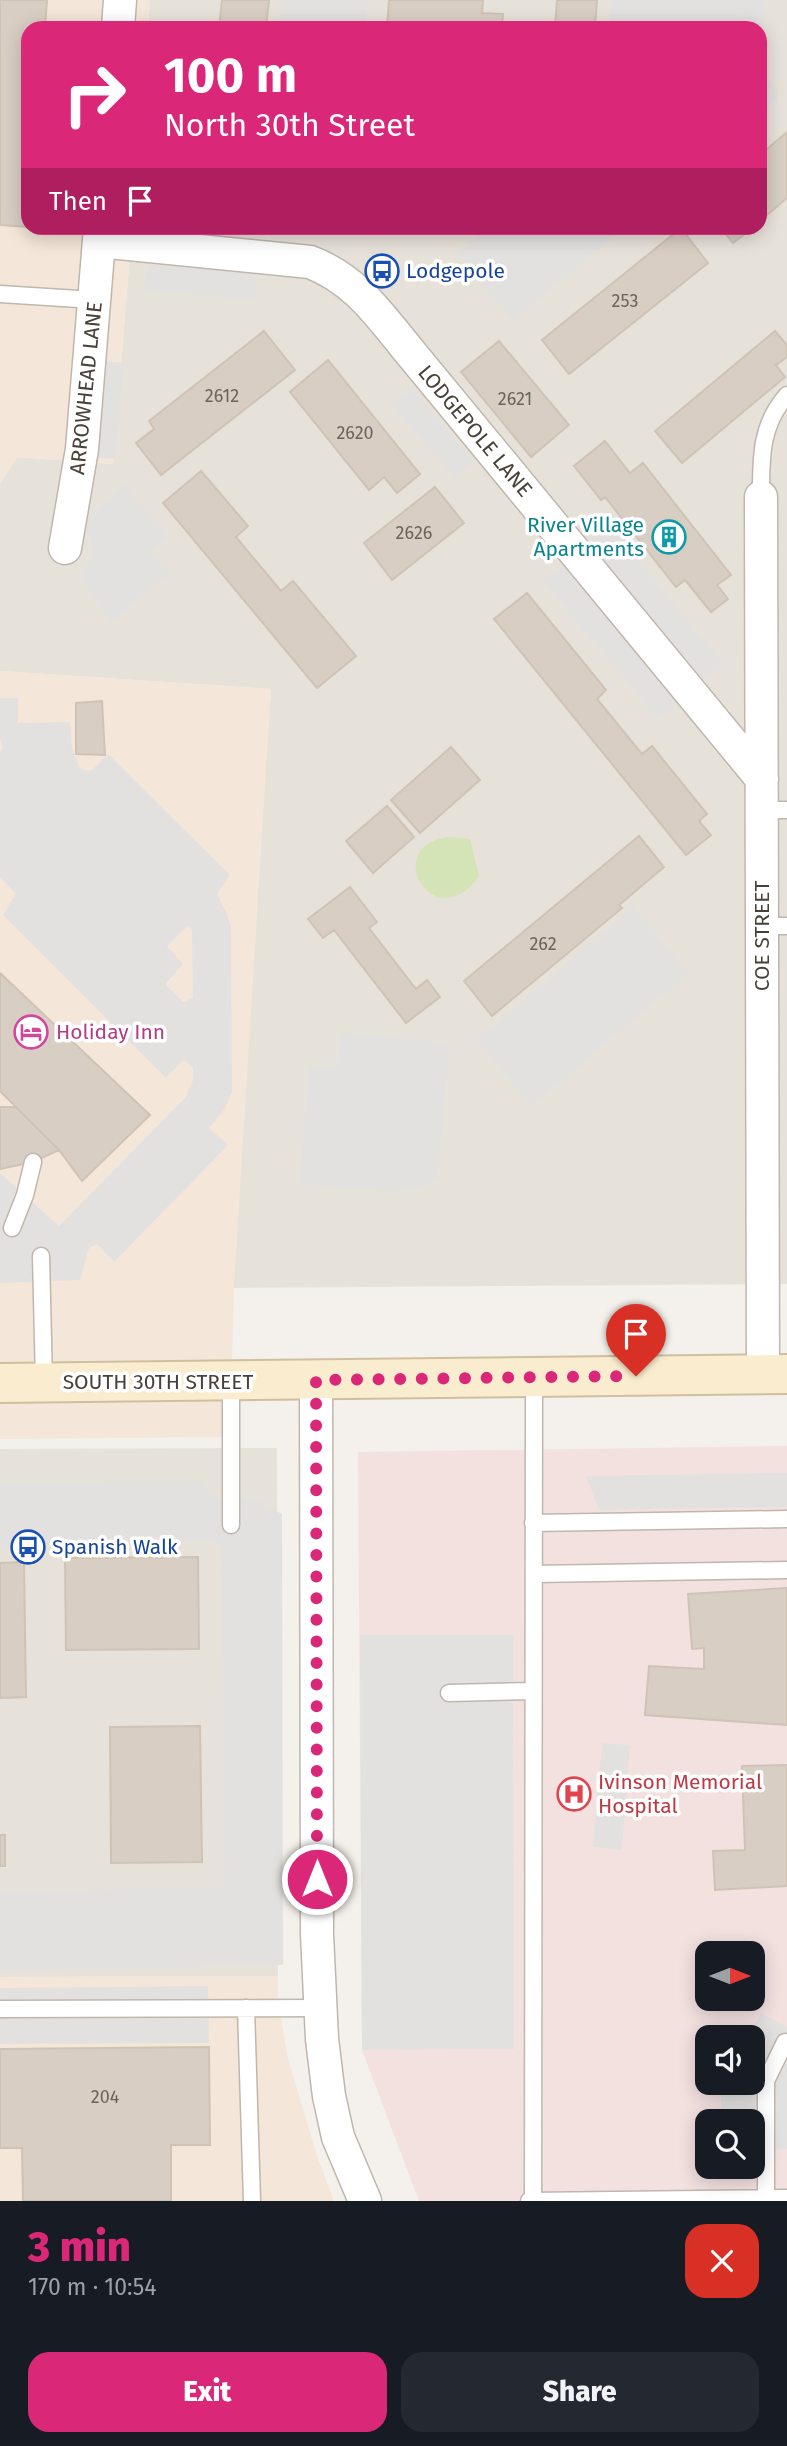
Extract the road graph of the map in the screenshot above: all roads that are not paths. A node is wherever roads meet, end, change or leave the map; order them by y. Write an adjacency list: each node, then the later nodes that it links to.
1 (120, 0): 2 (street)
2 (118, 21)
3 (100, 235): 6 (street, ARROWHEAD LANE)
4 (108, 235): 10 (street, LODGEPOLE LANE)
5 (0, 295): 6 (lane)
6 (94, 300): 9 (street, ARROWHEAD LANE)
7 (787, 395): 8 (lane)
8 (761, 497): 10 (street, COE STREET)
9 (65, 548)
10 (762, 779): 11 (street, COE STREET)
11 (775, 810): 12 (street, COE STREET)
12 (775, 926): 16 (street, COE STREET)
13 (33, 1162): 14 (lane)
14 (12, 1228)
15 (41, 1256): 21 (lane)
16 (775, 1374): 17 (main road, SOUTH 30TH STREET)
17 (534, 1377): 18 (main road, SOUTH 30TH STREET); 23 (lane)
18 (316, 1380): 19 (main road, SOUTH 30TH STREET); 30 (street)
19 (231, 1381): 21 (main road, SOUTH 30TH STREET); 24 (lane)
20 (0, 1382): 21 (main road, SOUTH 30TH STREET)
21 (44, 1382)
22 (787, 1520): 23 (lane)
23 (533, 1523): 26 (lane)
24 (231, 1525)
25 (787, 1570): 26 (lane)
26 (534, 1574): 27 (lane)
27 (533, 1691): 28 (lane); 38 (lane)
28 (449, 1693)
29 (246, 2008): 30 (lane); 31 (lane); 36 (lane)
30 (321, 2008): 37 (street)
31 (0, 2010)
32 (785, 2042): 33 (lane)
33 (766, 2198): 34 (lane); 35 (lane)
34 (787, 2198)
35 (622, 2200): 38 (lane)
36 (252, 2201)
37 (365, 2201)
38 (531, 2201)

